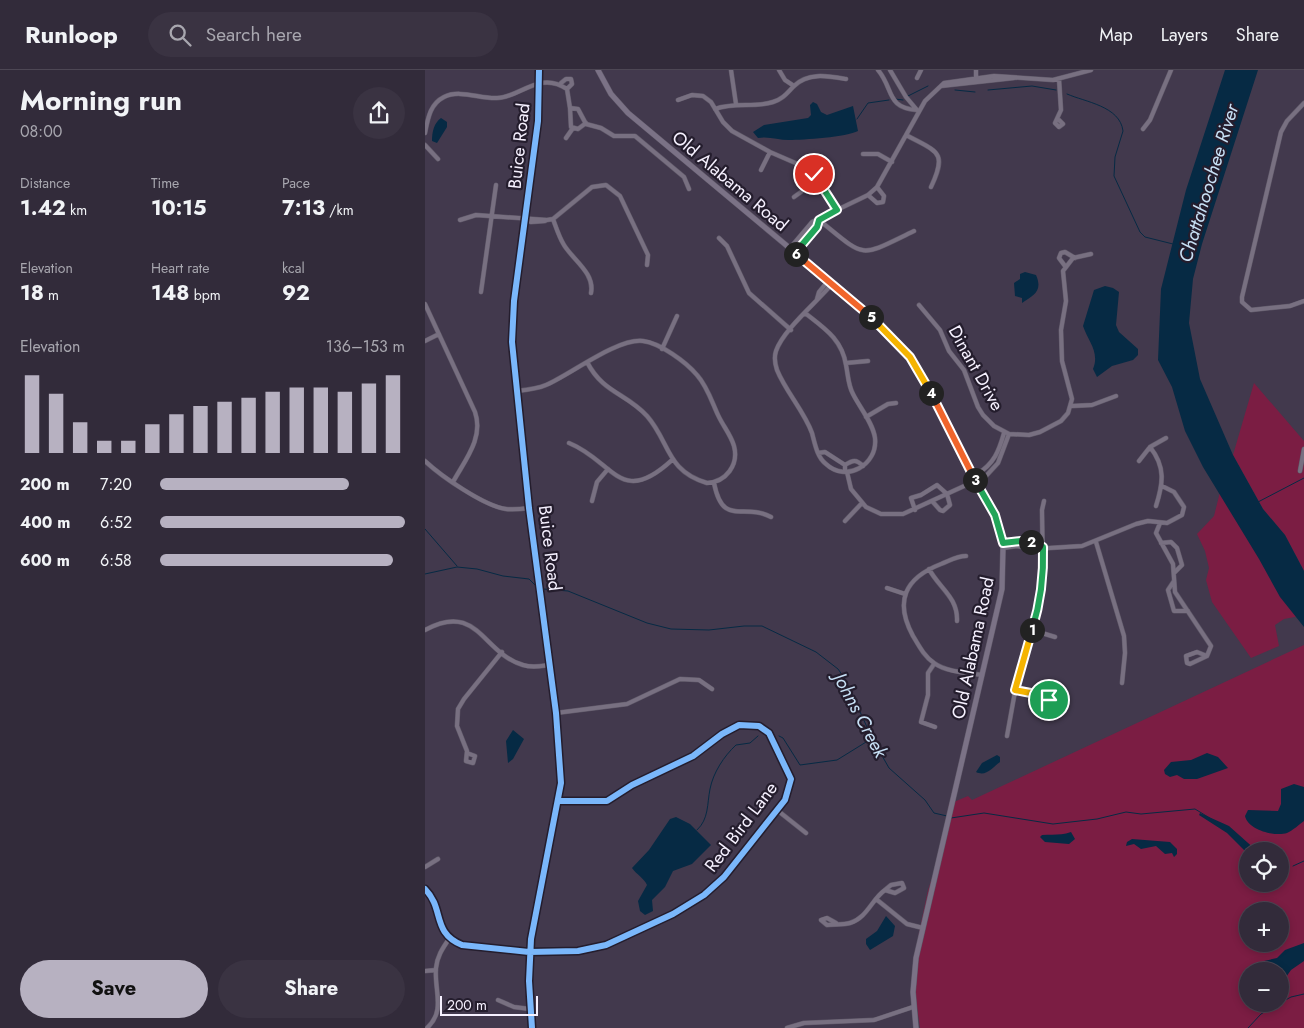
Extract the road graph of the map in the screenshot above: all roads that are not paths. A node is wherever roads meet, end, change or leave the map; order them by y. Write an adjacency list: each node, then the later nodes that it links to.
1 (539, 70): 15 (main road, Buice Road)
2 (598, 70): 56 (main road, Old Alabama Road)
3 (731, 70): 23 (street)
4 (779, 70): 18 (street)
5 (878, 70): 21 (street)
6 (891, 70): 19 (street)
7 (921, 70): 12 (street)
8 (976, 70): 16 (street)
9 (980, 70): 16 (street)
10 (1091, 70): 14 (street)
11 (1171, 70): 31 (street)
12 (917, 78)
13 (846, 79): 18 (street)
14 (1059, 79): 16 (street); 28 (street)
15 (539, 80): 17 (street); 32 (street); 50 (main road, Buice Road)
16 (979, 80): 27 (street)
17 (561, 83): 20 (street); 20 (street)
18 (794, 86): 23 (street)
19 (901, 88): 21 (street); 27 (street)
20 (567, 89): 25 (street)
21 (889, 94): 27 (street)
22 (678, 100): 26 (street)
23 (736, 104): 26 (street)
24 (1304, 104): 64 (street)
25 (570, 108): 29 (street); 30 (street)
26 (715, 110): 36 (street)
27 (918, 111): 33 (street)
28 (1059, 120)
29 (586, 123): 30 (street); 45 (street)
30 (573, 128): 34 (street)
31 (1143, 129)
32 (425, 133)
33 (906, 135): 39 (street); 44 (street)
34 (566, 138)
35 (425, 145): 38 (street)
36 (770, 152): 40 (street); 41 (street)
37 (863, 154): 39 (street)
38 (438, 159)
39 (892, 162): 43 (street)
40 (761, 170)
41 (819, 179): 47 (street); 48 (street)
42 (496, 185): 49 (street)
43 (877, 187): 46 (street); 46 (street)
44 (931, 187)
45 (689, 189)
46 (868, 195): 48 (street)
47 (794, 197)
48 (837, 210): 53 (street)
49 (492, 215): 50 (street); 52 (street); 62 (street)
50 (526, 219): 51 (street); 76 (main road, Buice Road)
51 (553, 219): 59 (street); 63 (street)
52 (460, 220)
53 (819, 220): 54 (street); 56 (street)
54 (913, 231)
55 (719, 238): 69 (street)
56 (793, 251): 61 (main road, Old Alabama Road)
57 (1091, 254): 58 (street)
58 (1075, 258): 60 (street); 60 (street)
59 (647, 265)
60 (1065, 266): 79 (street)
61 (830, 282): 67 (street); 95 (main road, Old Alabama Road)
62 (481, 292)
63 (591, 293)
64 (1304, 301)
65 (425, 304): 70 (street)
66 (919, 306): 81 (street, Dinant Drive)
67 (805, 313): 69 (street); 75 (street)
68 (677, 316): 72 (street)
69 (791, 330): 86 (street)
70 (439, 334): 71 (street); 96 (street)
71 (425, 341)
72 (662, 349): 74 (street); 97 (street)
73 (869, 361): 75 (street)
74 (587, 362): 76 (street); 87 (street)
75 (846, 363): 80 (street)
76 (516, 391): 105 (main road, Buice Road)
77 (1116, 396): 79 (street)
78 (896, 404): 80 (street)
79 (1072, 406): 81 (street)
80 (866, 417): 91 (street)
81 (1007, 433): 95 (street)
82 (1166, 438): 84 (street)
83 (569, 443): 92 (street)
84 (1150, 447): 89 (street); 98 (street)
85 (1304, 449): 93 (street)
86 (818, 453): 90 (street); 94 (street)
87 (672, 460): 92 (street); 97 (street)
88 (425, 461): 96 (street)
89 (1139, 461)
90 (845, 465): 91 (street); 94 (street)
91 (863, 466): 94 (street)
92 (608, 469): 100 (street)
93 (1300, 471)
94 (846, 472): 103 (street)
95 (975, 479): 99 (street); 112 (main road, Old Alabama Road)
96 (453, 482): 105 (street)
97 (714, 483): 107 (street)
98 (1162, 486): 104 (street); 109 (street)
99 (947, 494): 101 (street); 101 (street); 106 (street)
100 (592, 501)
101 (932, 501): 106 (street)
102 (1044, 501): 113 (street)
103 (862, 503): 106 (street); 108 (street)
104 (1156, 506)
105 (529, 508): 128 (main road, Buice Road)
106 (915, 510)
107 (771, 516)
108 (845, 521)
109 (1159, 523): 110 (street); 111 (street)
110 (1096, 542): 113 (street); 130 (street)
111 (1161, 544): 116 (street); 116 (street)
112 (1003, 546): 113 (street); 129 (main road, Old Alabama Road)
113 (1043, 547): 123 (street)
114 (966, 556): 115 (street)
115 (929, 569): 119 (street); 121 (street)
116 (1174, 572): 117 (street)
117 (1174, 581): 120 (street); 120 (street)
118 (887, 588): 119 (street)
119 (905, 594): 127 (street)
120 (1188, 611): 126 (street)
121 (957, 620)
122 (425, 630): 125 (street)
123 (1032, 630): 124 (street); 131 (street)
124 (1055, 637)
125 (502, 652): 128 (street); 137 (street)
126 (1207, 656): 126 (street)
127 (934, 664): 129 (street); 135 (street)
128 (550, 665): 134 (main road, Buice Road)
129 (982, 675): 147 (main road, Old Alabama Road)
130 (1122, 683)
131 (1015, 690): 133 (street); 136 (street)
132 (706, 691): 134 (street)
133 (1059, 711)
134 (556, 713): 138 (main road, Buice Road)
135 (935, 727)
136 (1007, 736)
137 (467, 753)
138 (559, 801): 139 (street, Red Bird Lane); 149 (main road, Buice Road)
139 (777, 810): 140 (street); 149 (street, Red Bird Lane)
140 (806, 833)
141 (438, 859): 142 (street)
142 (425, 867)
143 (425, 889): 148 (street)
144 (885, 890): 145 (street)
145 (876, 899): 146 (street); 147 (street)
146 (836, 923)
147 (923, 928): 153 (main road, Old Alabama Road)
148 (449, 940): 149 (street, Red Bird Lane); 150 (street)
149 (529, 952): 154 (main road, Buice Road)
150 (436, 970): 151 (street); 155 (street)
151 (425, 971)
152 (498, 1000): 154 (street)
153 (913, 1007): 157 (street); 158 (main road, Old Alabama Road)
154 (530, 1009): 156 (main road, Buice Road)
155 (427, 1028)
156 (532, 1028)
157 (787, 1028)
158 (916, 1028)

